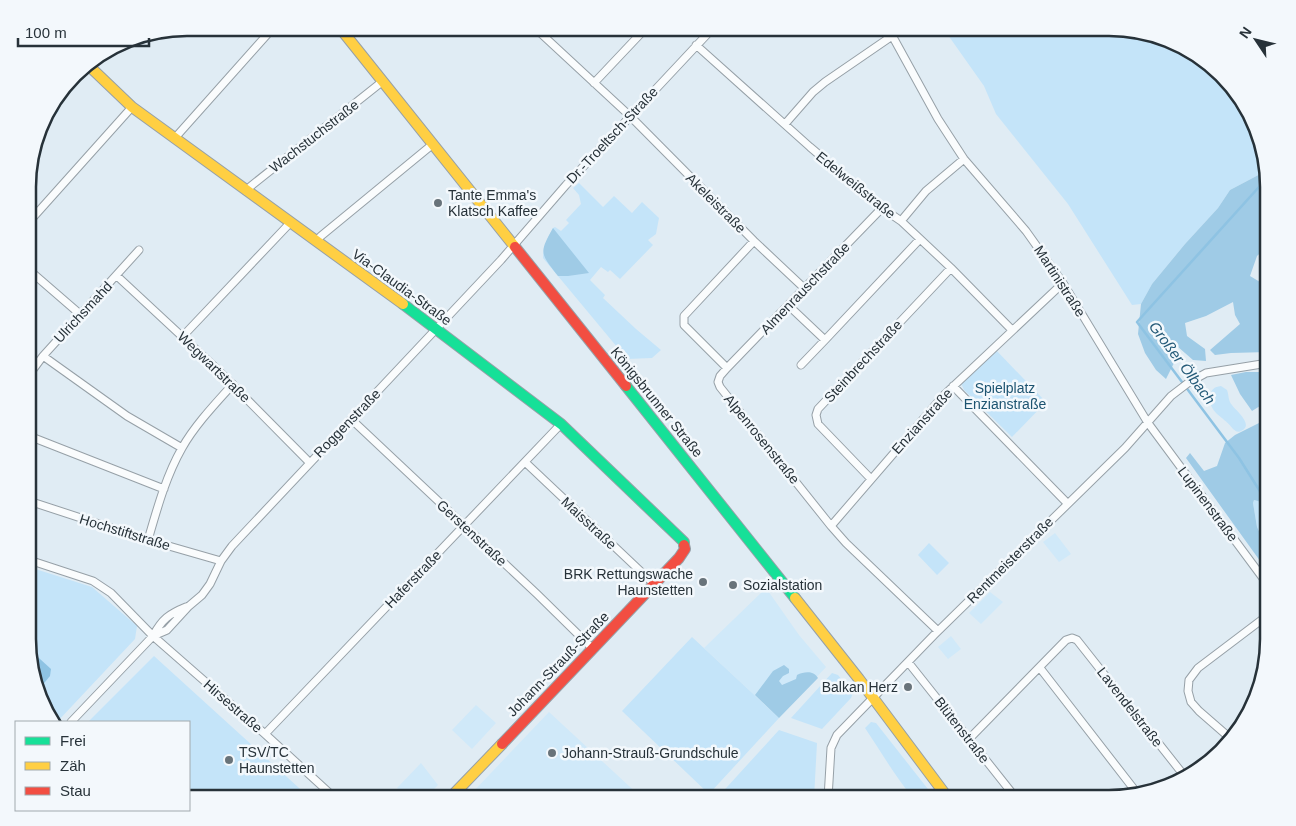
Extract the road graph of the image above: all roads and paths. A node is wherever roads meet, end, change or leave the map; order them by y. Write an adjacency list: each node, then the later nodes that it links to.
1 (705, 36): 7 (street, Dr.-Troeltsch-Straße)
2 (892, 36): 13 (street); 16 (street, Martinistraße)
3 (265, 37): 14 (street)
4 (347, 37): 9 (street, Königsbrunner Straße)
5 (544, 37): 10 (street, Akeleistraße)
6 (638, 37): 10 (street)
7 (696, 45): 12 (street, Dr.-Troeltsch-Straße); 13 (street, Edelweißstraße)
8 (94, 69): 11 (street, Via-Claudia-Straße)
9 (383, 81): 15 (street, Königsbrunner Straße); 17 (street, Wachstuchstraße)
10 (594, 83): 12 (street, Akeleistraße)
11 (132, 107): 14 (street, Via-Claudia-Straße); 19 (street)
12 (630, 116): 24 (street, Akeleistraße); 25 (street, Dr.-Troeltsch-Straße)
13 (785, 124): 18 (street, Edelweißstraße)
14 (174, 138): 17 (street, Via-Claudia-Straße)
15 (433, 144): 23 (street); 25 (street, Königsbrunner Straße)
16 (964, 159): 20 (street); 30 (street, Martinistraße)
17 (246, 191): 21 (street, Via-Claudia-Straße)
18 (882, 208): 20 (street, Edelweißstraße); 31 (street, Almenrauschstraße)
19 (36, 214)
20 (901, 221): 22 (street, Edelweißstraße)
21 (290, 223): 23 (street, Via-Claudia-Straße); 36 (street)
22 (920, 239): 27 (street, Edelweißstraße); 37 (street)
23 (316, 241): 34 (street, Via-Claudia-Straße)
24 (754, 241): 31 (street, Akeleistraße); 42 (street)
25 (513, 245): 34 (street, Roggenstraße); 70 (street, Königsbrunner Straße)
26 (140, 250): 29 (street, Ulrichsmahd)
27 (951, 268): 35 (street, Edelweißstraße); 52 (street, Steinbrechstraße)
28 (36, 276): 33 (street)
29 (117, 276): 33 (street, Ulrichsmahd); 36 (street, Wegwartstraße)
30 (1063, 283): 35 (street, Enzianstraße); 47 (street, Martinistraße)
31 (804, 288): 32 (street, Almenrauschstraße)
32 (788, 306): 37 (street); 42 (street, Almenrauschstraße)
33 (81, 315): 38 (street, Ulrichsmahd)
34 (435, 328): 45 (street, Roggenstraße); 46 (street, Via-Claudia-Straße)
35 (1012, 330): 44 (street, Enzianstraße)
36 (183, 336): 43 (street, Wegwartstraße)
37 (825, 340): 39 (street)
38 (44, 356): 41 (street, Ulrichsmahd); 49 (street)
39 (802, 365)
40 (1259, 365): 47 (street)
41 (36, 366)
42 (727, 368): 57 (street, Alpenrosenstraße)
43 (233, 384): 49 (street); 50 (street, Wegwartstraße)
44 (953, 386): 52 (street, Enzianstraße); 55 (street)
45 (351, 419): 50 (street, Roggenstraße); 56 (street, Gerstenstraße)
46 (561, 424): 51 (street, Haferstraße); 59 (street, Via-Claudia-Straße)
47 (1148, 424): 55 (street, Rentmeisterstraße); 62 (street, Lupinenstraße)
48 (36, 439): 53 (street)
49 (182, 448): 53 (street)
50 (310, 462): 60 (street, Roggenstraße)
51 (525, 462): 56 (street, Haferstraße); 63 (street, Maisstraße)
52 (871, 479): 57 (street, Enzianstraße)
53 (164, 489): 58 (street)
54 (36, 503): 58 (street, Hochstiftstraße)
55 (1067, 503): 65 (street, Rentmeisterstraße)
56 (464, 526): 67 (street, Gerstenstraße); 72 (street, Haferstraße)
57 (831, 526): 65 (street, Alpenrosenstraße)
58 (148, 540): 60 (street, Hochstiftstraße)
59 (685, 549): 63 (street, Johann-Strauß-Straße)
60 (221, 561): 66 (street, Roggenstraße)
61 (36, 562): 66 (street, Hirsestraße)
62 (1259, 572)
63 (654, 584): 67 (street, Johann-Strauß-Straße)
64 (1259, 622): 73 (street)
65 (938, 631): 68 (street, Rentmeisterstraße)
66 (153, 636): 71 (street, Roggenstraße); 72 (street, Hirsestraße)
67 (592, 648): 81 (street, Johann-Strauß-Straße)
68 (908, 662): 70 (street, Rentmeisterstraße); 74 (street, Blütenstraße)
69 (1040, 668): 74 (street); 75 (street, Lavendelstraße); 76 (street)
70 (873, 698): 77 (street, Rentmeisterstraße); 78 (street, Königsbrunner Straße)
71 (72, 721)
72 (265, 734): 80 (street, Hirsestraße)
73 (1226, 735)
74 (969, 739): 79 (street, Blütenstraße)
75 (1181, 772)
76 (1132, 788)
77 (829, 789)
78 (941, 789)
79 (1009, 789)
80 (326, 790)
81 (458, 790)

